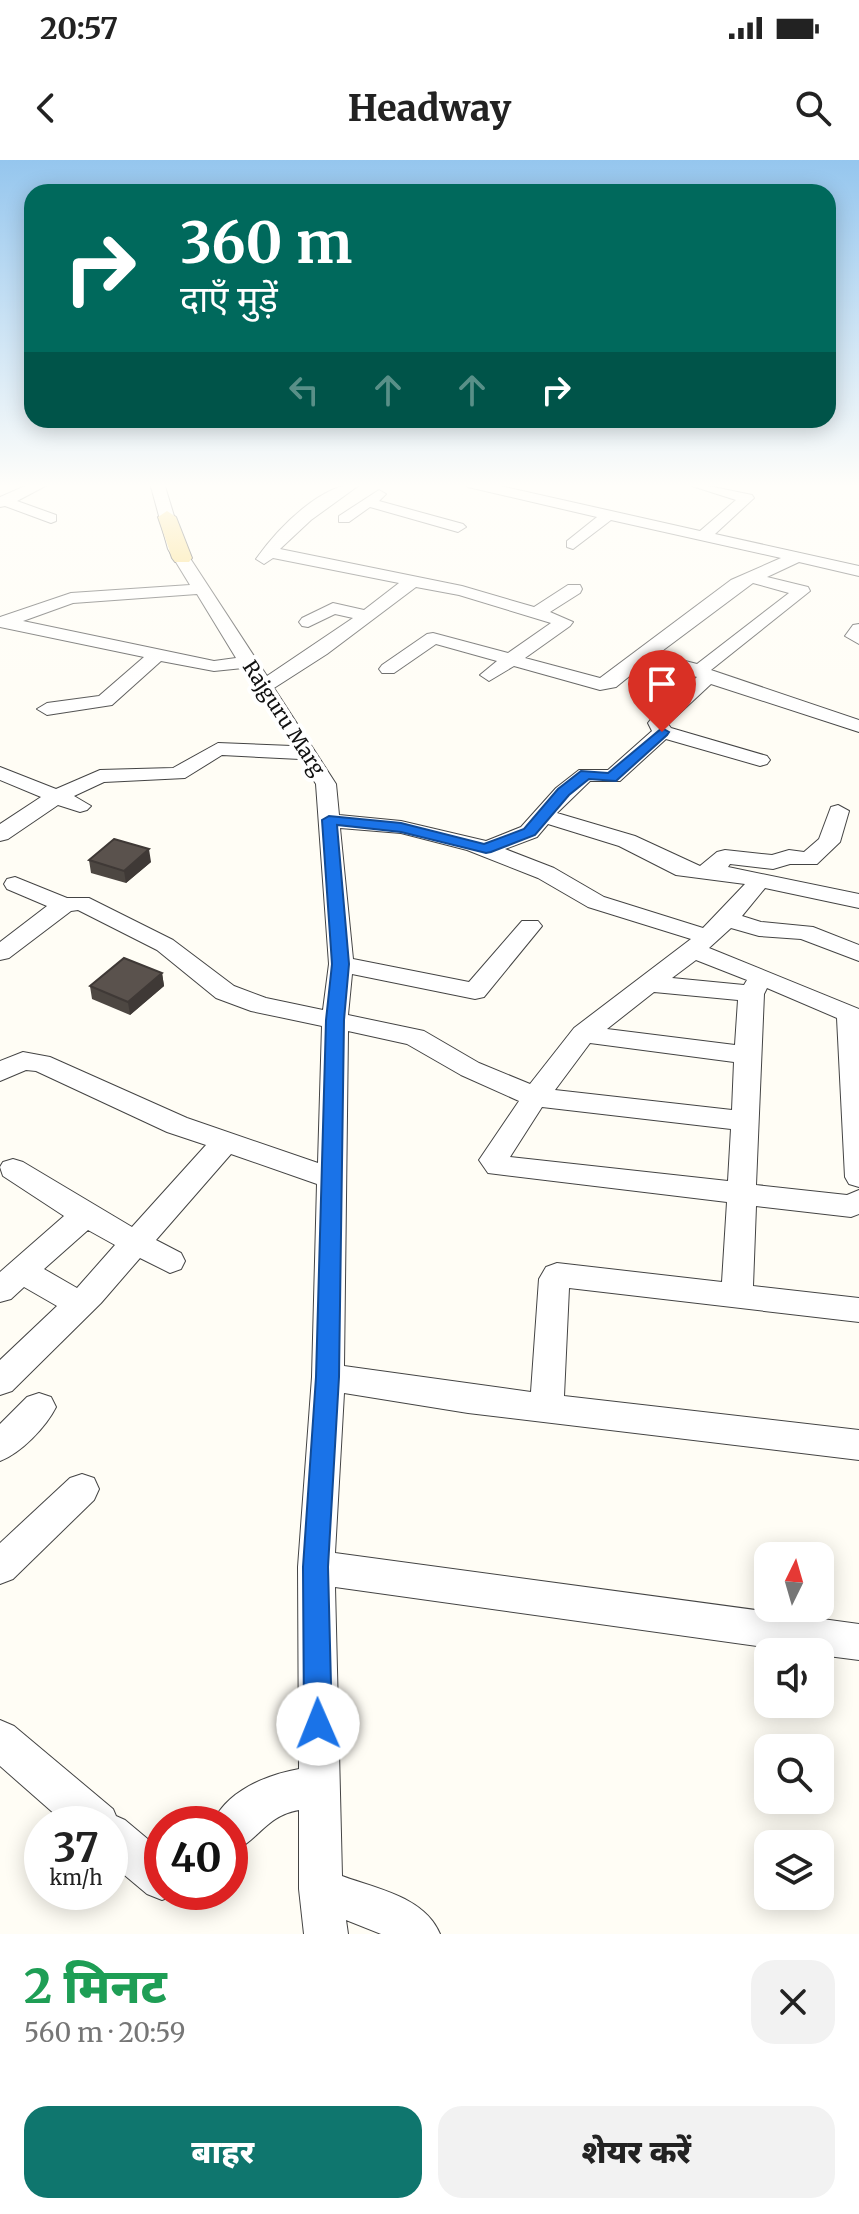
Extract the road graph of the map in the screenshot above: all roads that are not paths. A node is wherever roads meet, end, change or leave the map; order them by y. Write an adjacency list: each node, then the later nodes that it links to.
1 (187, 566): 8 (street, Rajguru Marg)
2 (330, 566): 7 (street)
3 (776, 566): 6 (street)
4 (838, 566): 5 (street)
5 (859, 571)
6 (749, 577): 17 (street); 20 (street)
7 (414, 580): 10 (street); 11 (street)
8 (201, 589): 13 (street); 21 (street, Rajguru Marg)
9 (574, 589): 10 (street)
10 (537, 613): 18 (street)
11 (365, 615): 12 (street); 21 (street)
12 (308, 622)
13 (1, 623): 16 (street)
14 (859, 629): 15 (street)
15 (859, 639)
16 (158, 654): 21 (street); 23 (street)
17 (647, 657): 18 (street); 20 (street)
18 (509, 660): 19 (street); 22 (street)
19 (388, 669)
20 (703, 673): 24 (street); 25 (street)
21 (256, 674): 26 (street, Rajguru Marg)
22 (489, 675)
23 (47, 709)
24 (859, 726)
25 (662, 732): 27 (street); 32 (street)
26 (306, 753): 29 (street); 33 (street, Rajguru Marg)
27 (760, 760)
28 (0, 773): 29 (street)
29 (57, 796): 30 (street); 34 (street)
30 (80, 806)
31 (838, 811): 36 (street)
32 (545, 816): 35 (street); 36 (street)
33 (329, 820): 35 (street); 46 (street, Rajguru Marg)
34 (0, 834)
35 (486, 849): 43 (street)
36 (712, 870): 37 (street)
37 (758, 882): 39 (street); 41 (street)
38 (15, 884): 40 (street)
39 (859, 901)
40 (64, 905): 44 (street); 49 (street)
41 (727, 919): 43 (street); 45 (street)
42 (530, 926): 46 (street)
43 (701, 944): 47 (street); 48 (street)
44 (0, 953)
45 (859, 954)
46 (341, 964): 49 (street, Rajguru Marg)
47 (650, 984): 48 (street); 50 (street)
48 (757, 986): 51 (street); 57 (street)
49 (335, 1020): 53 (street); 58 (street, Rajguru Marg)
50 (583, 1034): 51 (street); 53 (street)
51 (748, 1055): 54 (street)
52 (0, 1072): 55 (street)
53 (535, 1097): 54 (street); 59 (street)
54 (744, 1121): 59 (street)
55 (225, 1142): 58 (street); 62 (street)
56 (13, 1169): 61 (street)
57 (859, 1177)
58 (332, 1178): 68 (street, Rajguru Marg)
59 (741, 1191): 60 (street); 65 (street)
60 (859, 1201)
61 (85, 1215): 62 (street); 64 (street)
62 (137, 1243): 63 (street); 66 (street)
63 (170, 1261)
64 (10, 1280): 66 (street)
65 (737, 1295): 67 (street); 71 (street)
66 (79, 1304): 69 (street)
67 (859, 1310)
68 (328, 1377): 71 (street); 76 (street, Rajguru Marg)
69 (0, 1381)
70 (39, 1407): 73 (street)
71 (547, 1409): 72 (street)
72 (859, 1445)
73 (0, 1446)
74 (82, 1489): 75 (street)
75 (0, 1567)
76 (316, 1567): 77 (street); 79 (street, Rajguru Marg)
77 (859, 1642)
78 (0, 1740): 80 (street)
79 (319, 1786): 81 (street); 84 (street, Rajguru Marg)
80 (77, 1806)
81 (248, 1810)
82 (128, 1850): 83 (street)
83 (144, 1864)
84 (321, 1889): 85 (street, Rajguru Marg); 86 (street)
85 (326, 1934)
86 (418, 1934)

